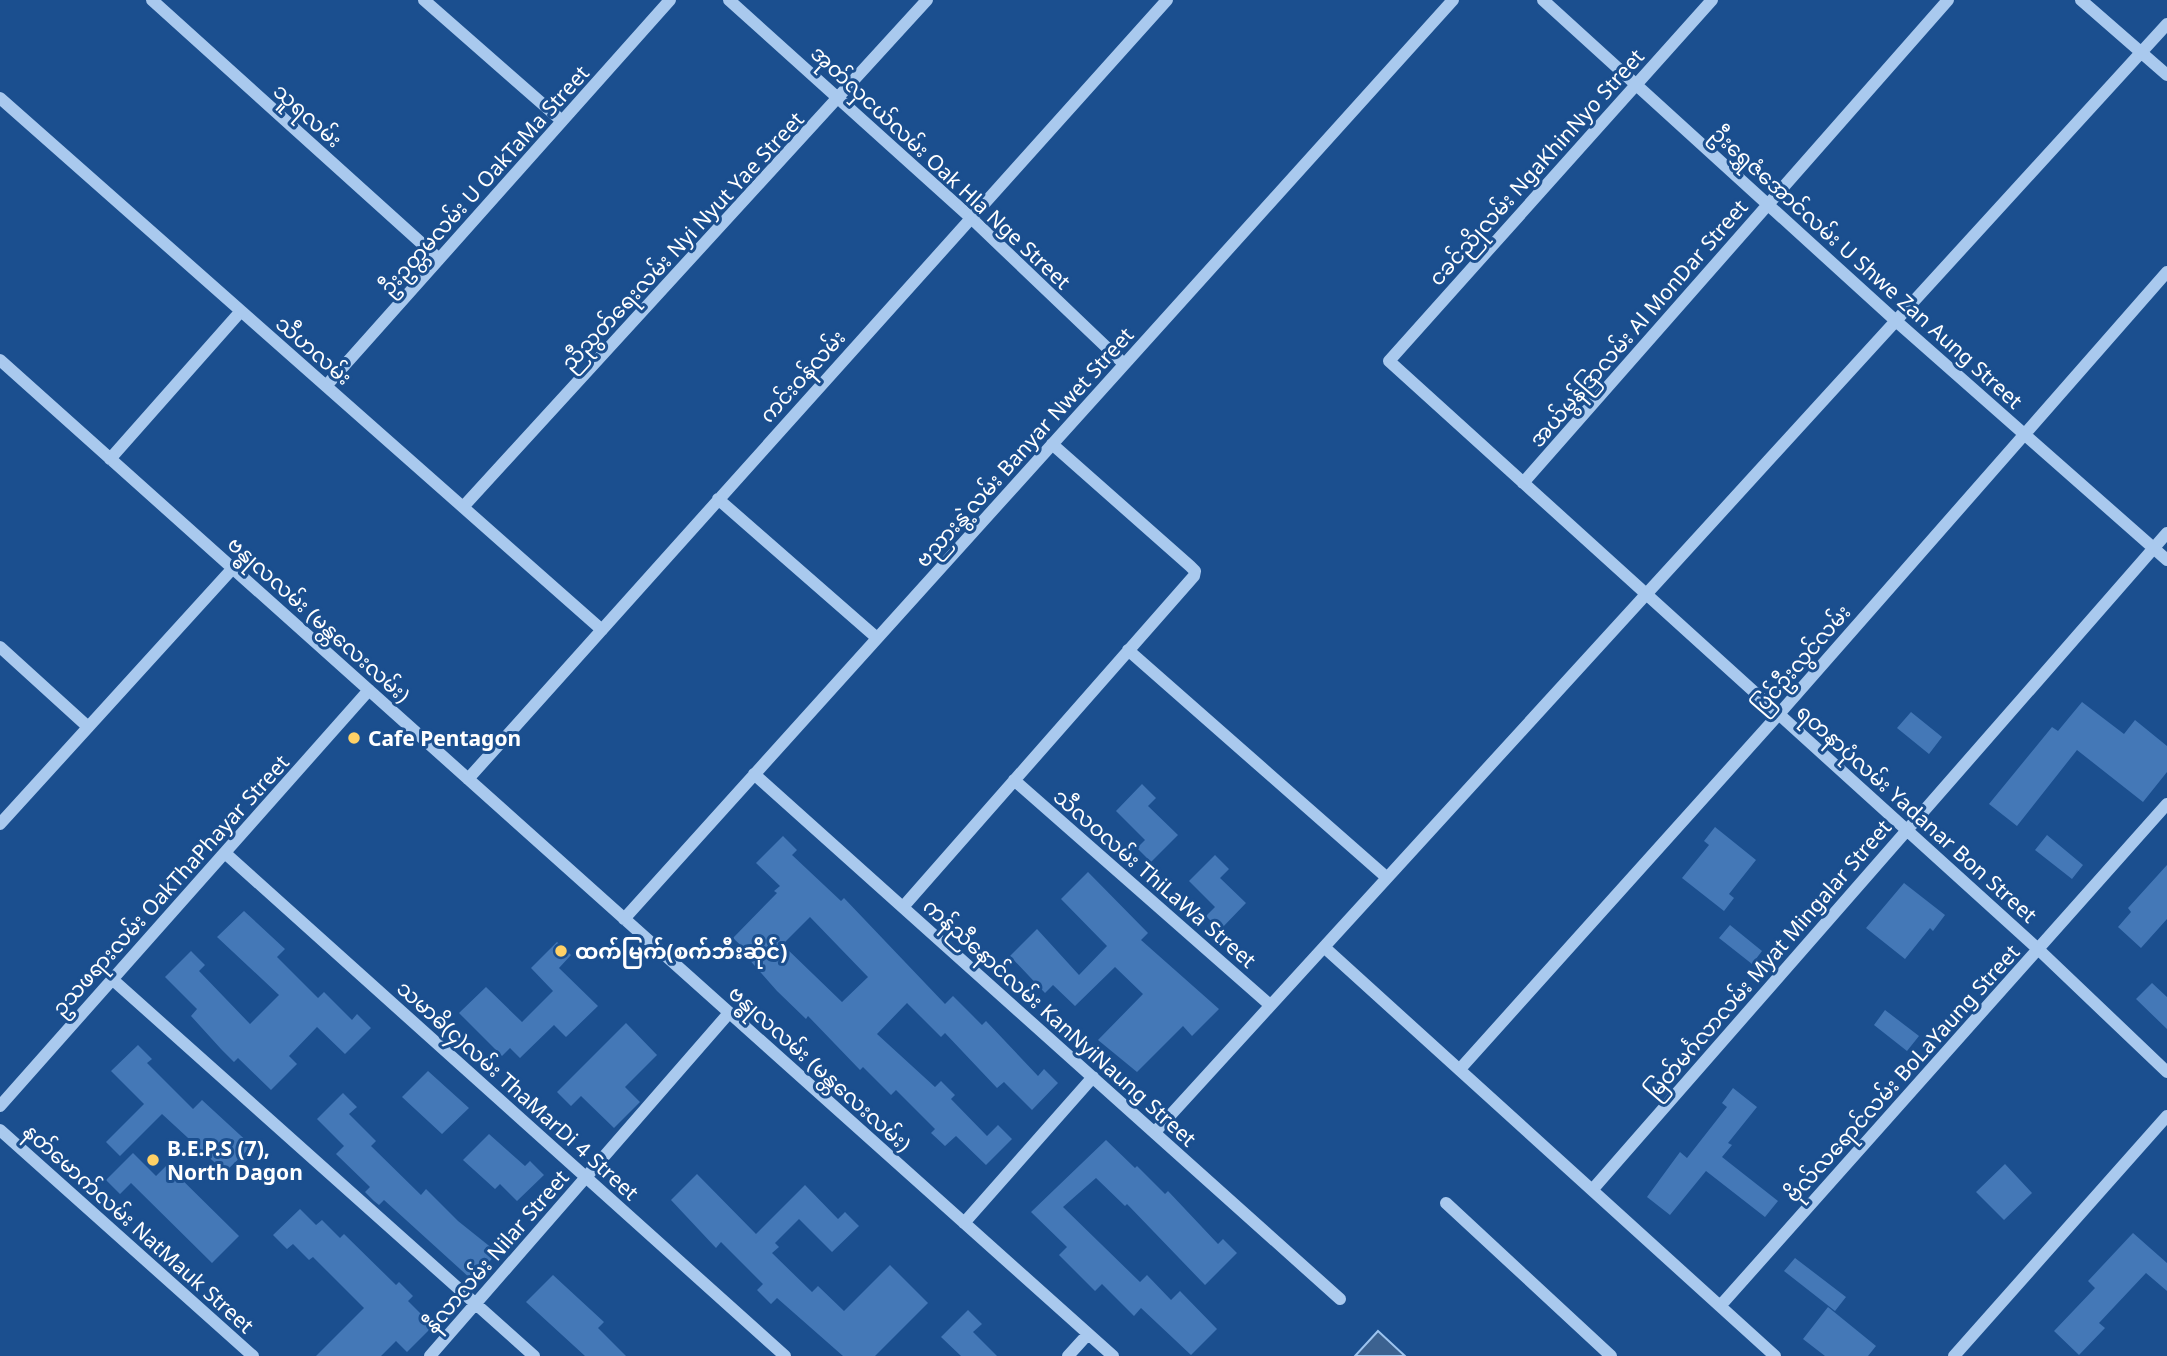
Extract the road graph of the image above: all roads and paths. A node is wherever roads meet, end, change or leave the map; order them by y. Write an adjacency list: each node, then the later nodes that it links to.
1 (152, 0): 21 (street, သူရလမ်း)
2 (424, 0): 18 (street)
3 (670, 0): 18 (street, ဦးဥတ္တမလမ်း U OakTaMa Street)
4 (729, 0): 17 (street, အုတ်လှငယ်လမ်း Oak Hla Nge Street)
5 (927, 0): 17 (street, ညီညွတ်ရေးလမ်း Nyi Nyut Yae Street)
6 (1167, 0): 20 (street, ကင်းဝန်လမ်း)
7 (1453, 0): 27 (street, ဗညားနွဲ့လမ်း Banyar Nwet Street)
8 (1543, 0): 15 (street, ဦးရွှေဇံအောင်လမ်း U Shwe Zan Aung Street)
9 (1712, 0): 15 (street, ငခင်ညိုလမ်း NgaKhinNyo Street)
10 (1948, 0): 19 (street, အယ်မွန်ဒြာလမ်း Al MonDar Street)
11 (2081, 0): 13 (street)
12 (2167, 24): 13 (street)
13 (2141, 52): 14 (street); 24 (street)
14 (2167, 75)
15 (1636, 85): 19 (street, ဦးရွှေဇံအောင်လမ်း U Shwe Zan Aung Street); 26 (street, ငခင်ညိုလမ်း NgaKhinNyo Street)
16 (0, 98): 23 (street, သီဟလမ်း)
17 (839, 99): 20 (street, အုတ်လှငယ်လမ်း Oak Hla Nge Street); 34 (street, ညီညွတ်ရေးလမ်း Nyi Nyut Yae Street)
18 (562, 121): 21 (street, ဦးဥတ္တမလမ်း U OakTaMa Street)
19 (1768, 204): 24 (street, ဦးရွှေဇံအောင်လမ်း U Shwe Zan Aung Street); 32 (street, အယ်မွန်ဒြာလမ်း Al MonDar Street)
20 (970, 216): 27 (street, အုတ်လှငယ်လမ်း Oak Hla Nge Street); 33 (street, ကင်းဝန်လမ်း)
21 (439, 259): 28 (street, ဦးဥတ္တမလမ်း U OakTaMa Street)
22 (2167, 272): 29 (street, ပြင်ဦးလွင်လမ်း)
23 (241, 311): 28 (street, သီဟလမ်း); 31 (street)
24 (1896, 321): 29 (street, ဦးရွှေဇံအောင်လမ်း U Shwe Zan Aung Street); 39 (street)
25 (0, 360): 31 (street, ဗန္ဓုလလမ်း (မန္တလေးလမ်း))
26 (1389, 361): 32 (street, ရတနာပုံလမ်း Yadanar Bon Street)
27 (1124, 364): 30 (street, ဗညားနွဲ့လမ်း Banyar Nwet Street)
28 (326, 386): 34 (street, သီဟလမ်း)
29 (2024, 435): 36 (street, ဦးရွှေဇံအောင်လမ်း U Shwe Zan Aung Street); 45 (street, ပြင်ဦးလွင်လမ်း)
30 (1052, 444): 41 (street, ဗညားနွဲ့လမ်း Banyar Nwet Street); 43 (street)
31 (110, 458): 38 (street, ဗန္ဓုလလမ်း (မန္တလေးလမ်း))
32 (1523, 483): 39 (street, ရတနာပုံလမ်း Yadanar Bon Street)
33 (718, 499): 40 (street, ကင်းဝန်လမ်း); 41 (street)
34 (463, 507): 40 (street, သီဟလမ်း)
35 (2167, 533): 36 (street, မြတ်မင်္ဂလာလမ်း Myat Mingalar Street)
36 (2154, 548): 37 (street, ဦးရွှေဇံအောင်လမ်း U Shwe Zan Aung Street); 52 (street, မြတ်မင်္ဂလာလမ်း Myat Mingalar Street)
37 (2167, 560)
38 (233, 568): 44 (street, ဗန္ဓုလလမ်း (မန္တလေးလမ်း)); 46 (street)
39 (1646, 594): 45 (street, ရတနာပုံလမ်း Yadanar Bon Street); 54 (street)
40 (603, 630): 48 (street, ကင်းဝန်လမ်း)
41 (877, 638): 47 (street, ဗညားနွဲ့လမ်း Banyar Nwet Street)
42 (0, 647): 46 (street)
43 (1128, 650): 49 (street); 54 (street)
44 (369, 690): 48 (street, ဗန္ဓုလလမ်း (မန္တလေးလမ်း)); 53 (street, ဥသဖရားလမ်း OakThaPhayar Street)
45 (1779, 714): 52 (street, ရတနာပုံလမ်း Yadanar Bon Street); 62 (street, ပြင်ဦးလွင်လမ်း)
46 (87, 726): 51 (street)
47 (754, 774): 55 (street, ကန်ညီနောင်လမ်း KanNyiNaung Street); 56 (street, ဗညားနွဲ့လမ်း Banyar Nwet Street)
48 (468, 779): 56 (street, ဗန္ဓုလလမ်း (မန္တလေးလမ်း))
49 (1014, 780): 55 (street); 60 (street, သီလဝလမ်း ThiLaWa Street)
50 (2167, 804): 58 (street, ဗိုလ်လရောင်လမ်း BoLaYaung Street)
51 (0, 824)
52 (1907, 830): 58 (street, ရတနာပုံလမ်း Yadanar Bon Street); 70 (street, မြတ်မင်္ဂလာလမ်း Myat Mingalar Street)
53 (225, 853): 59 (street, ဥသဖရားလမ်း OakThaPhayar Street); 69 (street, သမာဓိ(၄)လမ်း ThaMarDi 4 Street)
54 (1385, 876): 57 (street)
55 (903, 907): 64 (street, ကန်ညီနောင်လမ်း KanNyiNaung Street)
56 (624, 919): 61 (street, ဗန္ဓုလလမ်း (မန္တလေးလမ်း))
57 (1324, 947): 60 (street); 62 (street)
58 (2038, 949): 63 (street, ရတနာပုံလမ်း Yadanar Bon Street); 75 (street, ဗိုလ်လရောင်လမ်း BoLaYaung Street)
59 (112, 979): 65 (street, ဥသဖရားလမ်း OakThaPhayar Street); 74 (street)
60 (1270, 1005): 68 (street)
61 (729, 1013): 69 (street, နီလာလမ်း Nilar Street); 72 (street, ဗန္ဓုလလမ်း (မန္တလေးလမ်း))
62 (1460, 1069): 70 (street)
63 (2167, 1072)
64 (1093, 1077): 68 (street, ကန်ညီနောင်လမ်း KanNyiNaung Street); 72 (street)
65 (0, 1106)
66 (2167, 1116): 85 (street)
67 (0, 1129): 77 (street, နတ်မောက်လမ်း NatMauk Street)
68 (1155, 1132): 73 (street, ကန်ညီနောင်လမ်း KanNyiNaung Street)
69 (586, 1178): 74 (street, နီလာလမ်း Nilar Street); 80 (street, သမာဓိ(၄)လမ်း ThaMarDi 4 Street)
70 (1592, 1189): 75 (street)
71 (1446, 1203): 83 (street)
72 (964, 1223): 76 (street, ဗန္ဓုလလမ်း (မန္တလေးလမ်း))
73 (1340, 1298)
74 (476, 1304): 78 (street, နီလာလမ်း Nilar Street); 79 (street)
75 (1721, 1305): 84 (street)
76 (1088, 1334): 81 (street); 82 (street, ဗန္ဓုလလမ်း (မန္တလေးလမ်း))
77 (253, 1356)
78 (429, 1356)
79 (534, 1356)
80 (785, 1356)
81 (1068, 1356)
82 (1113, 1356)
83 (1611, 1356)
84 (1774, 1356)
85 (1954, 1356)

